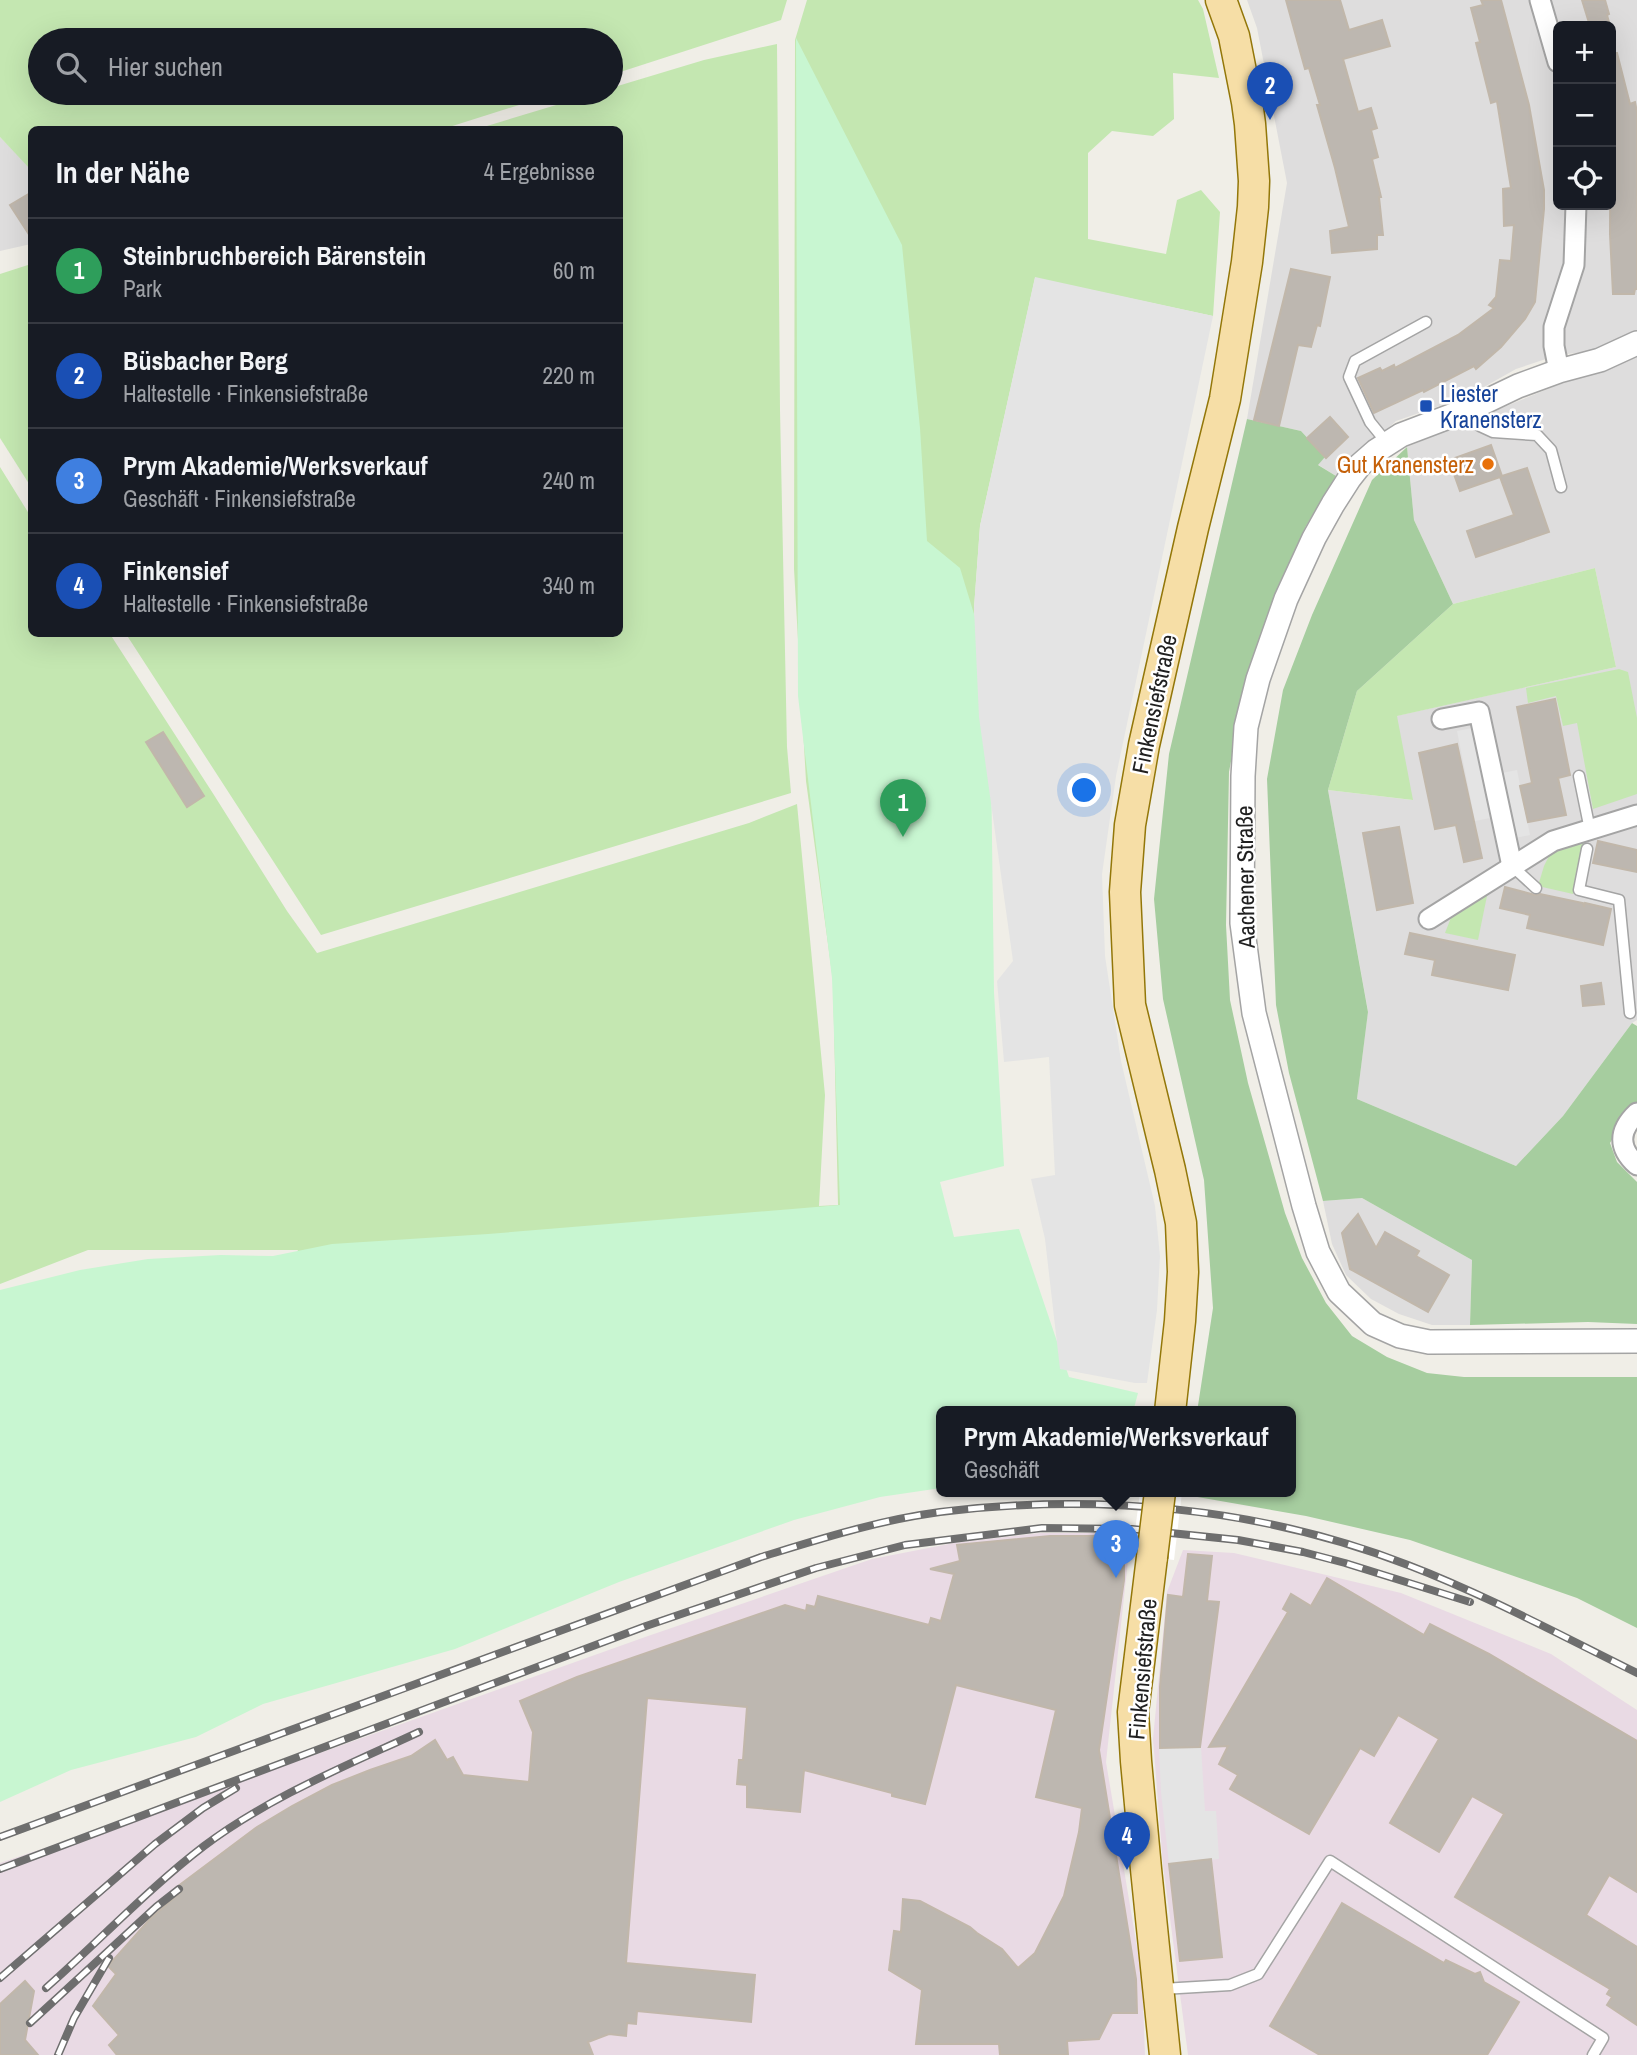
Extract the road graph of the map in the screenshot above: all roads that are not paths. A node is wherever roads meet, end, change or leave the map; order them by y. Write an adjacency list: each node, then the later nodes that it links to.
1 (1221, 0): 22 (main road, Finkensiefstraße)
2 (1540, 0): 3 (street)
3 (1553, 45)
4 (1576, 210): 7 (street)
5 (1426, 322): 9 (lane)
6 (1637, 343): 7 (street, Aachener Straße)
7 (1559, 371): 8 (street, Aachener Straße)
8 (1472, 408): 9 (street, Aachener Straße); 10 (lane)
9 (1388, 444): 21 (street, Aachener Straße)
10 (1561, 487)
11 (1442, 719): 15 (street)
12 (1579, 776): 14 (lane)
13 (1637, 815): 14 (street)
14 (1589, 839): 15 (street); 18 (lane)
15 (1512, 866): 16 (lane); 17 (street)
16 (1536, 888)
17 (1429, 919)
18 (1630, 1013)
19 (1637, 1113): 20 (street)
20 (1637, 1165)
21 (1637, 1341)
22 (1171, 1406)
23 (1159, 1497): 24 (main road, Finkensiefstraße, bridge)
24 (1158, 1989): 25 (main road, Finkensiefstraße); 26 (lane)
25 (1165, 2055)
26 (1593, 2055)

